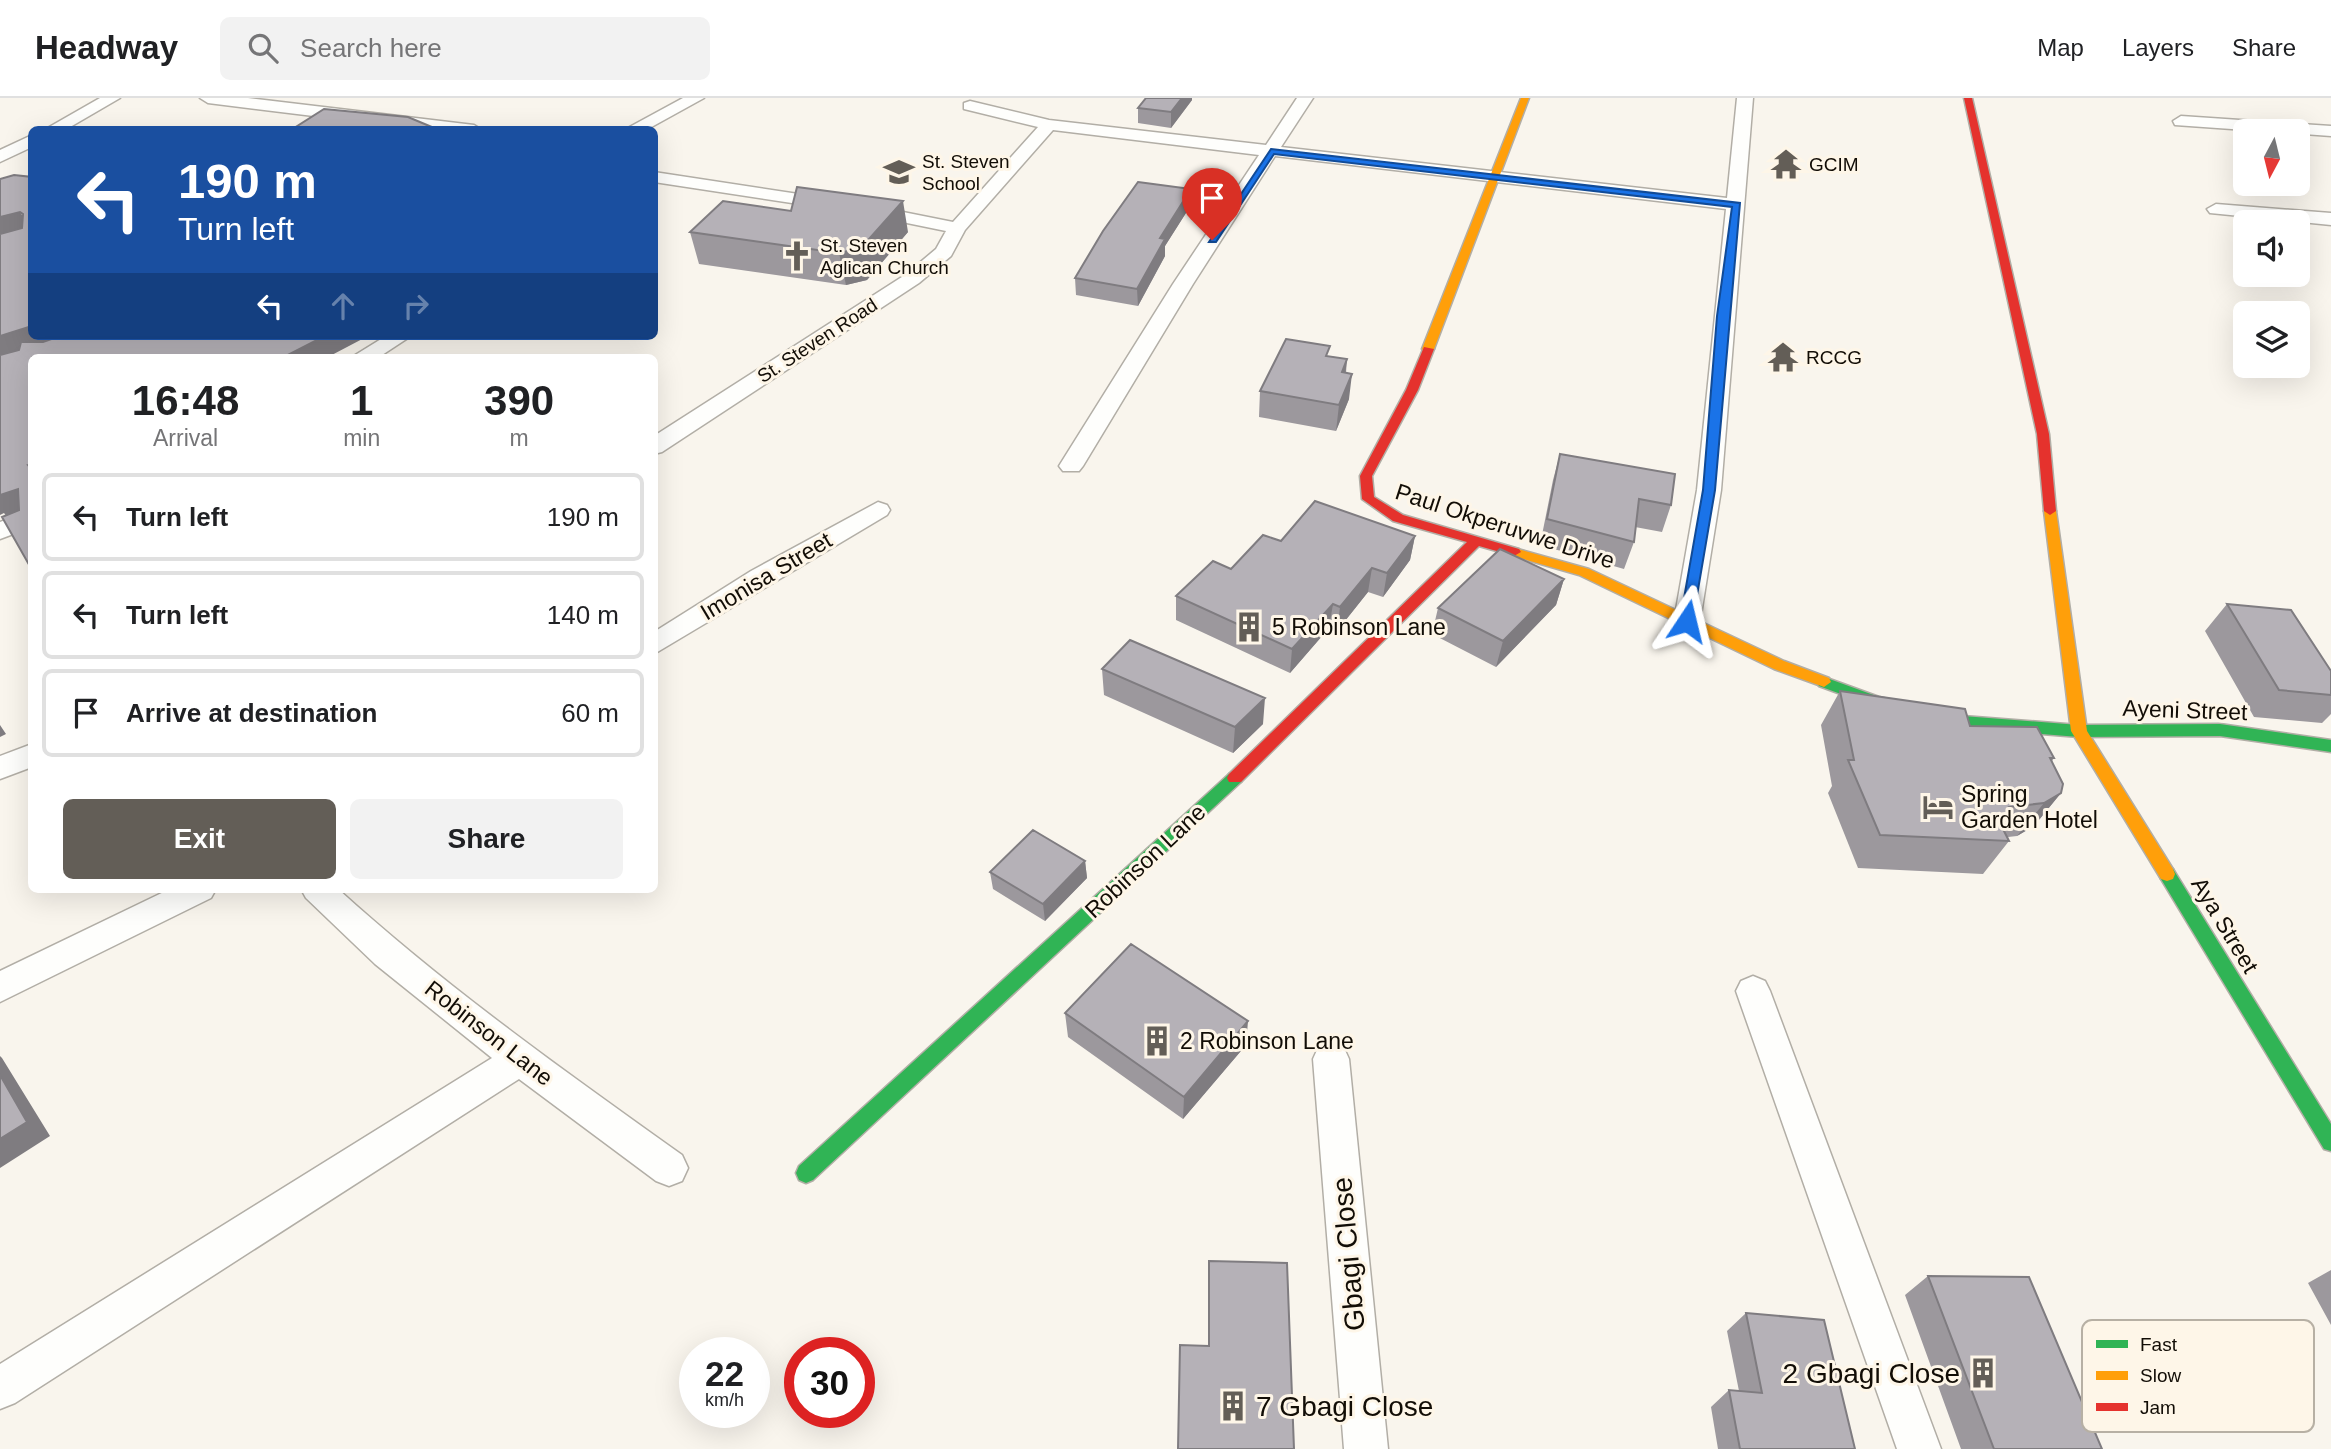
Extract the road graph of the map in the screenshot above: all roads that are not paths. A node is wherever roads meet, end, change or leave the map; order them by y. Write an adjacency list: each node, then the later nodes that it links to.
1 (112, 98): 13 (street)
2 (208, 98): 10 (street)
3 (370, 98): 10 (street)
4 (696, 98): 16 (street)
5 (1305, 98): 19 (street)
6 (1525, 98): 22 (street, Paul Okperuvwe Drive)
7 (1745, 98): 23 (street)
8 (1968, 98): 37 (street)
9 (970, 106): 12 (street)
10 (340, 113): 14 (street); 15 (street)
11 (2181, 121): 17 (street)
12 (1049, 125): 19 (street); 26 (street, St. Steven Road)
13 (60, 126)
14 (311, 126)
15 (442, 126)
16 (640, 126)
17 (2331, 131)
18 (28, 142): 20 (street)
19 (1271, 151): 22 (street); 30 (street)
20 (0, 157)
21 (658, 178): 26 (street)
22 (1494, 178): 23 (street); 34 (street, Paul Okperuvwe Drive)
23 (1737, 205): 35 (street)
24 (2216, 209): 25 (street)
25 (2331, 219)
26 (957, 228): 29 (street, St. Steven Road)
27 (394, 340): 28 (street)
28 (368, 354)
29 (658, 444)
30 (1071, 466)
31 (878, 510): 36 (street, Imonisa Street)
32 (28, 520): 33 (street)
33 (0, 531)
34 (1478, 541): 35 (street, Paul Okperuvwe Drive); 49 (street, Robinson Lane)
35 (1687, 621): 37 (street, Paul Okperuvwe Drive)
36 (658, 642)
37 (2079, 732): 38 (street, Ayeni Street); 47 (street, Aya Street)
38 (2331, 746)
39 (28, 757): 40 (street)
40 (0, 768)
41 (192, 893): 43 (street)
42 (321, 893): 45 (street, Robinson Lane)
43 (0, 987)
44 (1753, 991): 52 (street)
45 (520, 1059): 48 (street, Robinson Lane); 50 (street)
46 (1331, 1059): 51 (street, Gbagi Close)
47 (2331, 1142)
48 (669, 1168)
49 (806, 1173)
50 (0, 1388)
51 (1366, 1449)
52 (1919, 1449)

